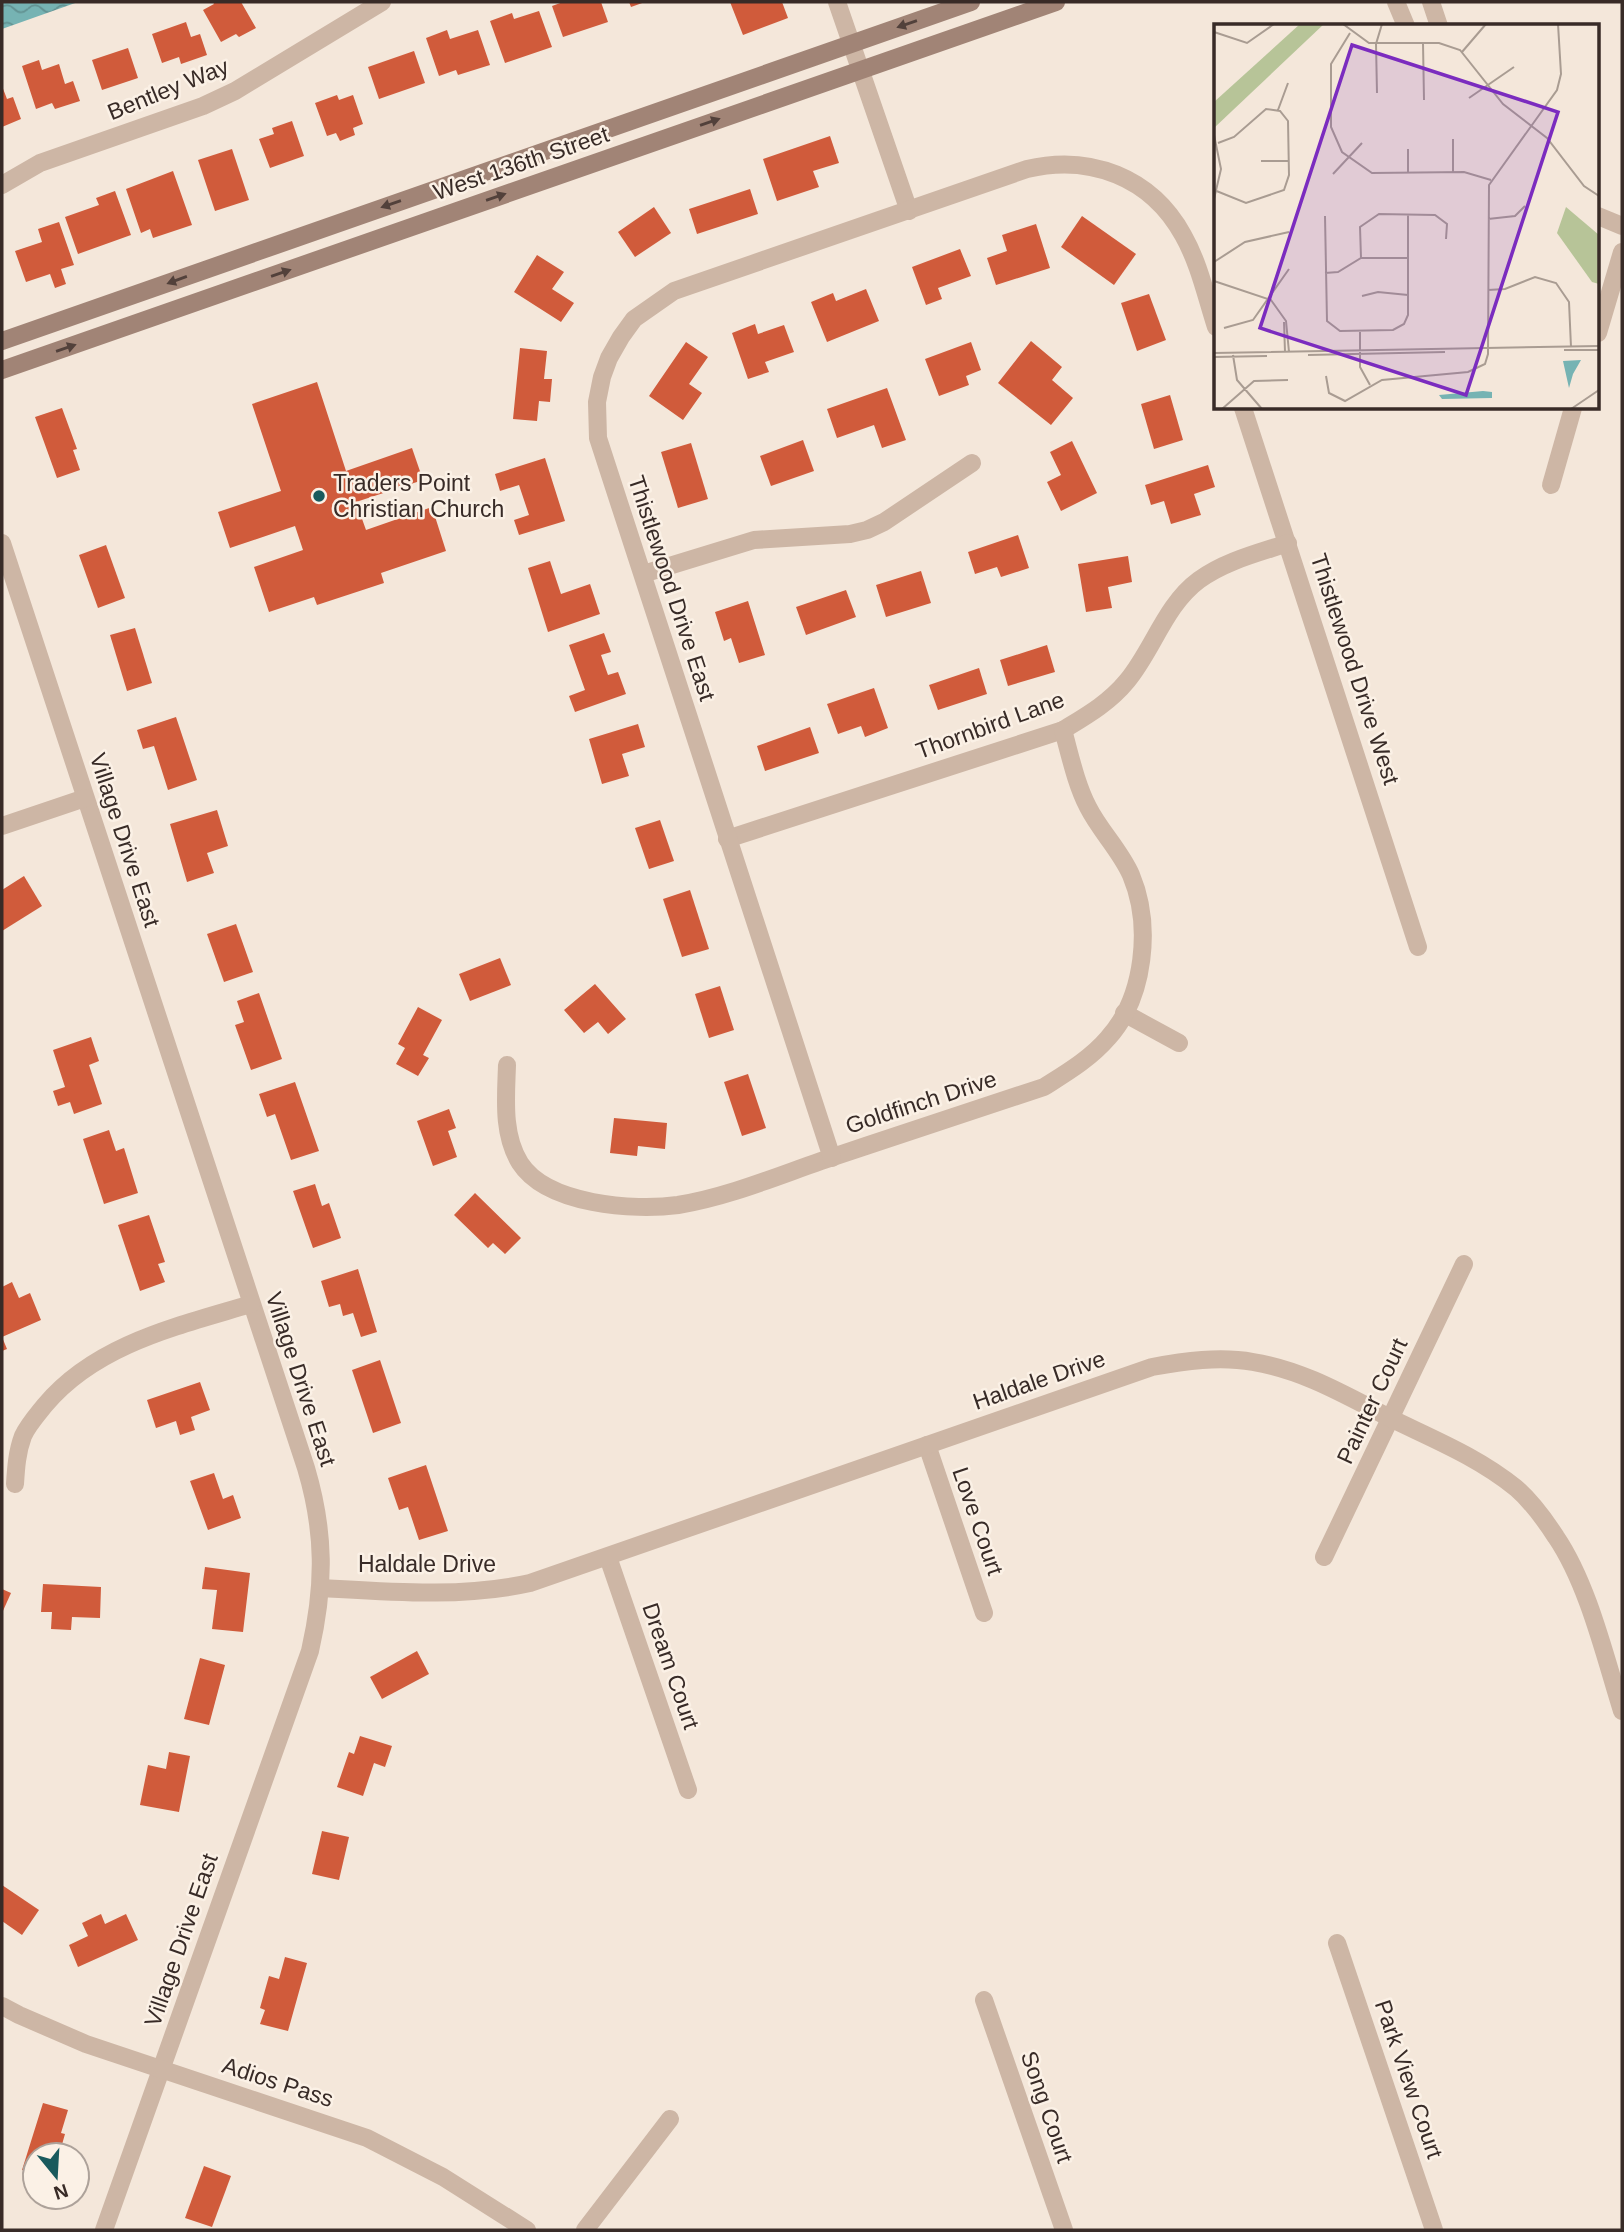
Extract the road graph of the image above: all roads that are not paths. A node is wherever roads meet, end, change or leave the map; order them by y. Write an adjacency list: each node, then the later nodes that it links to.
1 (382, 2): 10 (street, Bentley Way)
2 (837, 2): 9 (street)
3 (971, 2): 9 (street, West 136th Street, one-way to 9)
4 (1056, 2): 9 (street, West 136th Street)
5 (1396, 2): 7 (street)
6 (1431, 2): 8 (street)
7 (1405, 24)
8 (1438, 24)
9 (855, 57): 11 (street); 17 (street, West 136th Street, one-way to 17); 18 (street, West 136th Street, one-way to 9)
10 (2, 185)
11 (909, 211): 15 (street); 25 (street, Thistlewood Drive East)
12 (1600, 217): 13 (street)
13 (1622, 226)
14 (1622, 252): 16 (street)
15 (1214, 321)
16 (1600, 326)
17 (2, 341)
18 (2, 370)
19 (1244, 410): 24 (street, Thistlewood Drive West)
20 (1572, 410): 22 (street)
21 (972, 463): 25 (street)
22 (1551, 485)
23 (2, 543): 27 (street, Village Drive East)
24 (1288, 543): 26 (street, Thornbird Lane); 30 (street, Thistlewood Drive West)
25 (643, 574): 29 (street, Thistlewood Drive East)
26 (1062, 730): 29 (street, Thornbird Lane); 31 (street, Goldfinch Drive)
27 (85, 798): 28 (street); 36 (street, Village Drive East)
28 (2, 826)
29 (727, 839): 34 (street, Thistlewood Drive East)
30 (1418, 947)
31 (1124, 1013): 32 (street); 34 (street, Goldfinch Drive)
32 (1179, 1043)
33 (507, 1065): 34 (street, Goldfinch Drive)
34 (832, 1158)
35 (1464, 1264): 37 (street, Painter Court)
36 (251, 1304): 39 (street); 42 (street, Village Drive East)
37 (1390, 1418): 38 (street, Haldale Drive); 41 (street, Painter Court); 44 (street, Haldale Drive)
38 (927, 1445): 40 (street, Haldale Drive); 43 (street, Love Court)
39 (15, 1484)
40 (608, 1557): 42 (street, Haldale Drive); 45 (street, Dream Court)
41 (1324, 1557)
42 (322, 1588): 49 (street, Village Drive East)
43 (984, 1613)
44 (1622, 1711)
45 (688, 1790)
46 (1337, 1942): 55 (street, Park View Court)
47 (984, 2000): 54 (street, Song Court)
48 (2, 2006): 49 (street, Adios Pass)
49 (162, 2070): 51 (street, Village Drive East); 52 (street, Adios Pass)
50 (670, 2119): 53 (street)
51 (104, 2230)
52 (527, 2230)
53 (586, 2230)
54 (1063, 2230)
55 (1434, 2230)

